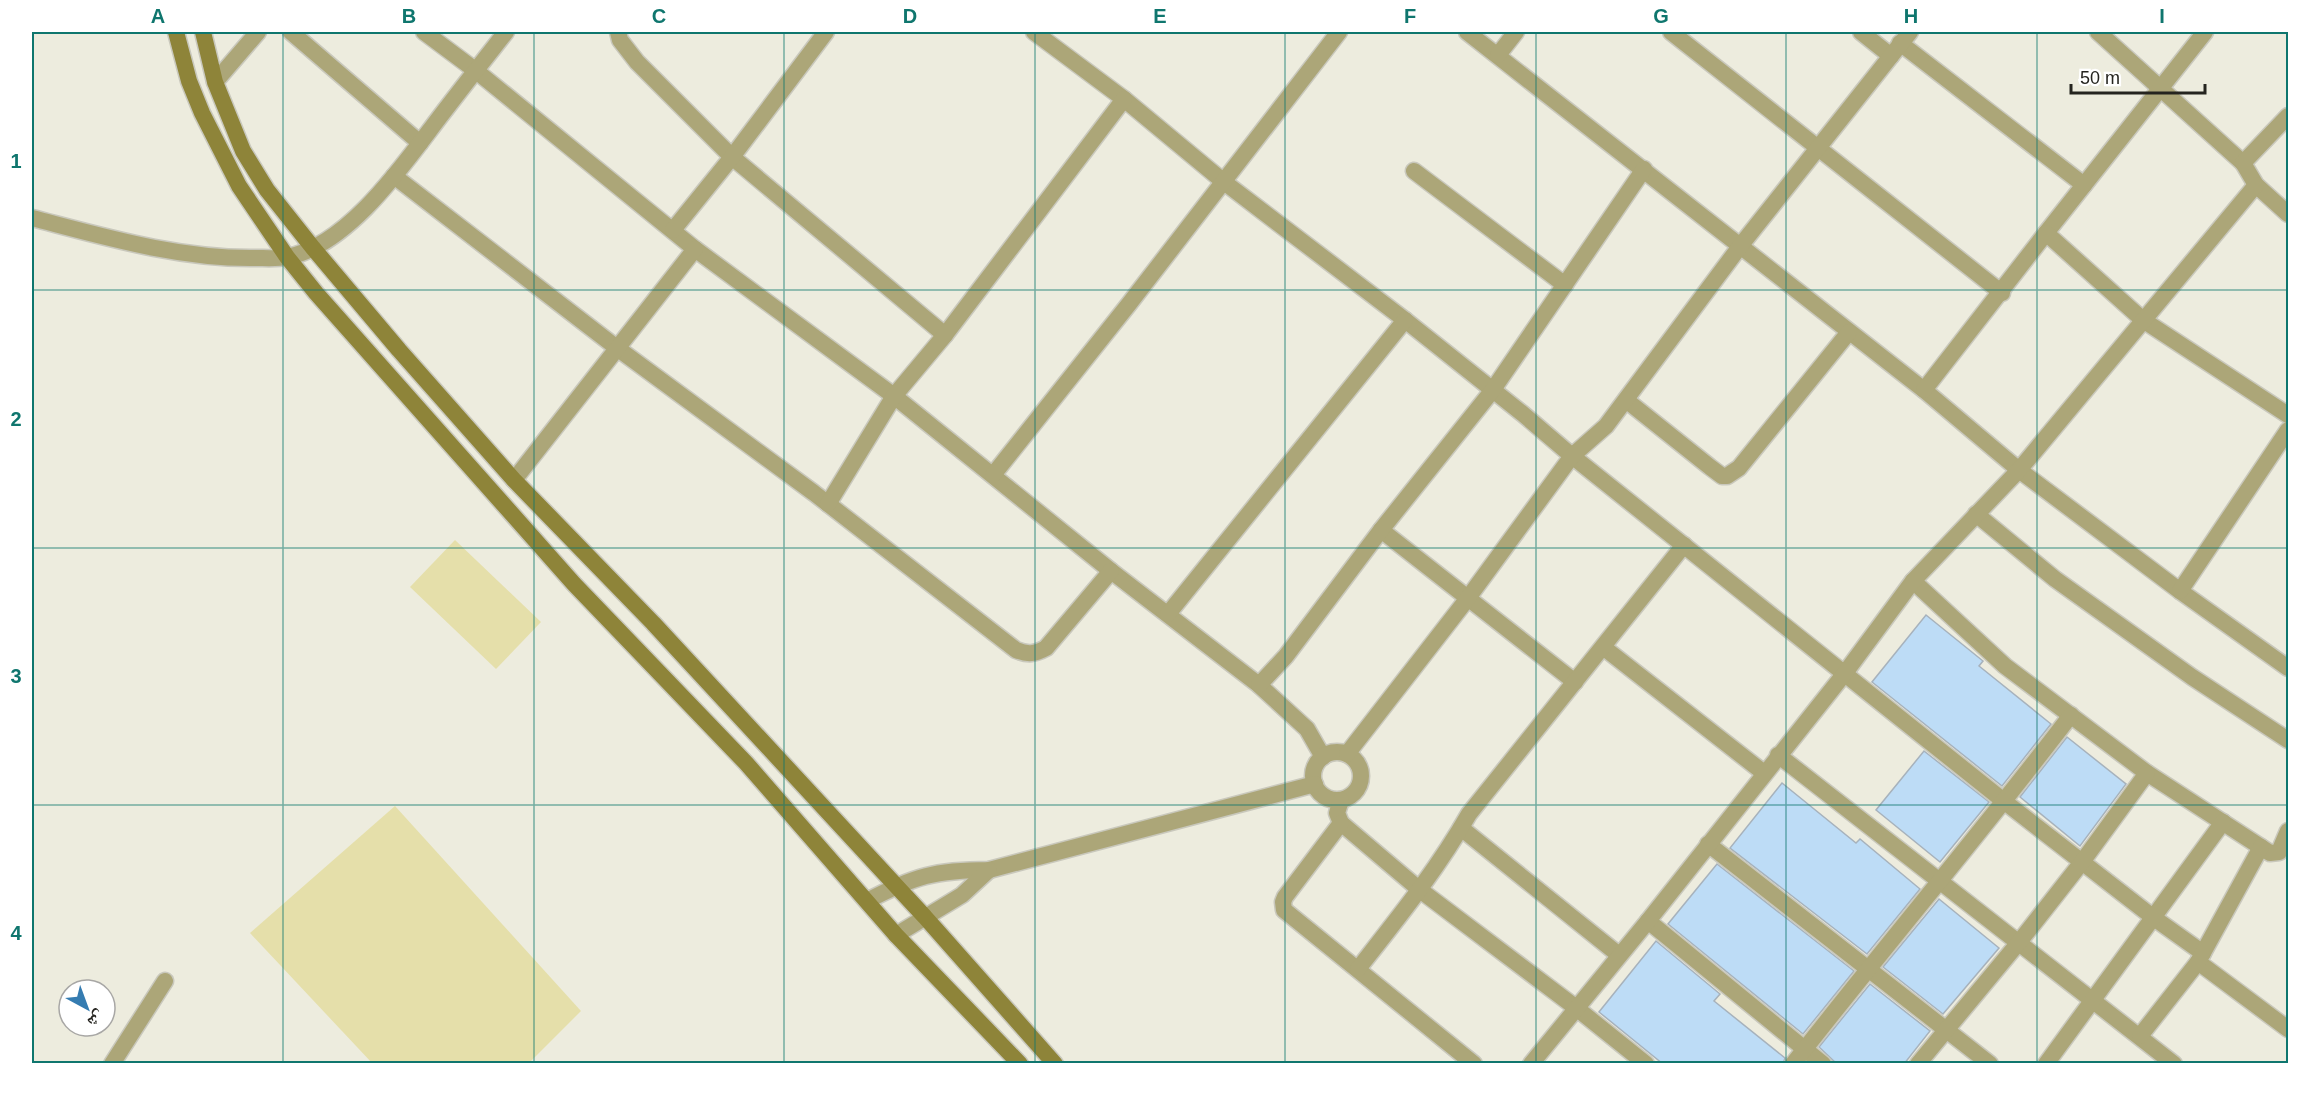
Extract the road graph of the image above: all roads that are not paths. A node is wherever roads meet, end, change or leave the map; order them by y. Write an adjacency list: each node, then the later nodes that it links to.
1 (176, 32): 41 (main road)
2 (202, 32): 20 (main road)
3 (258, 32): 20 (street)
4 (291, 32): 24 (street)
5 (424, 32): 19 (street)
6 (506, 32): 19 (street)
7 (618, 32): 26 (street)
8 (826, 32): 26 (street)
9 (1034, 32): 22 (street)
10 (1339, 32): 31 (street)
11 (1467, 32): 18 (street)
12 (1516, 32): 18 (street)
13 (1671, 32): 25 (street)
14 (1861, 32): 17 (street)
15 (2098, 32): 21 (street)
16 (2205, 32): 21 (street)
17 (1900, 43): 25 (street); 32 (street)
18 (1498, 56): 28 (street)
19 (476, 70): 24 (street); 36 (street)
20 (214, 82): 39 (main road)
21 (2160, 88): 27 (street); 32 (street)
22 (1124, 99): 31 (street); 47 (street)
23 (2286, 125): 27 (street)
24 (420, 143): 30 (street)
25 (1817, 148): 38 (street); 43 (street)
26 (732, 157): 36 (street); 47 (street)
27 (2243, 163): 33 (street)
28 (1644, 169): 38 (street); 42 (street)
29 (1414, 171): 42 (street)
30 (394, 176): 39 (street); 48 (street)
31 (1224, 182): 44 (street); 57 (street)
32 (2084, 185): 37 (street)
33 (2256, 185): 34 (street); 45 (street)
34 (2289, 214)
35 (32, 218): 41 (street)
36 (673, 230): 40 (street)
37 (2046, 233): 43 (street); 45 (street)
38 (1741, 245): 46 (street); 52 (street)
39 (313, 248): 41 (street); 58 (main road)
40 (695, 249): 48 (street); 51 (street)
41 (287, 257): 94 (main road)
42 (1565, 285): 50 (street)
43 (2002, 293): 49 (street)
44 (1405, 320): 50 (street); 67 (street)
45 (2143, 320): 53 (street); 56 (street)
46 (1849, 332): 49 (street); 52 (street)
47 (945, 335): 51 (street)
48 (617, 348): 58 (street); 59 (street)
49 (1924, 390): 56 (street)
50 (1492, 391): 55 (street); 61 (street)
51 (894, 396): 57 (street); 59 (street)
52 (1626, 400): 55 (street)
53 (2289, 415)
54 (2289, 430): 65 (street)
55 (1572, 456): 62 (street); 66 (street)
56 (2019, 470): 60 (street); 65 (street)
57 (993, 475): 63 (street)
58 (514, 480): 92 (main road)
59 (828, 504): 63 (street)
60 (1976, 514): 64 (street); 74 (street)
61 (1381, 530): 66 (street); 72 (street)
62 (1684, 545): 68 (street); 70 (street)
63 (1111, 571): 67 (street)
64 (1913, 581): 70 (street); 73 (street)
65 (2180, 591): 69 (street)
66 (1468, 598): 71 (street); 75 (street)
67 (1168, 614): 72 (street)
68 (1603, 647): 71 (street); 78 (street)
69 (2289, 668)
70 (1845, 673): 76 (street); 82 (street)
71 (1575, 682): 85 (street)
72 (1259, 685): 77 (street)
73 (2071, 715): 79 (street); 82 (street)
74 (2289, 740)
75 (1347, 754): 77 (street); 81 (street)
76 (1778, 755): 78 (street); 91 (street)
77 (1323, 757): 80 (street)
78 (1764, 773): 87 (street)
79 (2147, 773): 83 (street); 89 (street)
80 (1315, 784): 81 (street); 90 (street)
81 (1341, 800): 84 (street)
82 (2005, 802): 89 (street); 91 (street)
83 (2223, 822): 88 (street); 96 (street)
84 (1341, 823): 93 (street); 102 (street)
85 (1461, 828): 93 (street); 100 (street)
86 (2287, 840): 88 (street)
87 (1708, 844): 97 (street); 103 (street)
88 (2260, 848): 101 (street)
89 (2082, 862): 96 (street); 99 (street)
90 (990, 870): 92 (street); 95 (street)
91 (1939, 880): 99 (street); 103 (street)
92 (895, 886): 94 (street); 95 (main road)
93 (1420, 890): 102 (street); 106 (street)
94 (867, 901): 98 (main road)
95 (925, 917): 98 (street); 114 (main road)
96 (2154, 918): 101 (street); 105 (street)
97 (1648, 921): 100 (street); 110 (street)
98 (896, 935): 113 (main road)
99 (2020, 941): 105 (street); 108 (street)
100 (1619, 955): 106 (street)
101 (2201, 957): 107 (street); 109 (street)
102 (1358, 969): 115 (street)
103 (1868, 970): 108 (street); 110 (street)
104 (165, 981): 112 (street)
105 (2094, 1001): 109 (street); 122 (street)
106 (1575, 1007): 111 (street); 116 (street)
107 (2289, 1029)
108 (1946, 1030): 120 (street); 121 (street)
109 (2140, 1036): 123 (street)
110 (1804, 1050): 118 (street); 119 (street)
111 (1627, 1057): 117 (street)
112 (112, 1064)
113 (1020, 1064)
114 (1055, 1064)
115 (1474, 1064)
116 (1531, 1064)
117 (1646, 1064)
118 (1793, 1064)
119 (1822, 1064)
120 (1918, 1064)
121 (1990, 1064)
122 (2046, 1064)
123 (2174, 1064)

